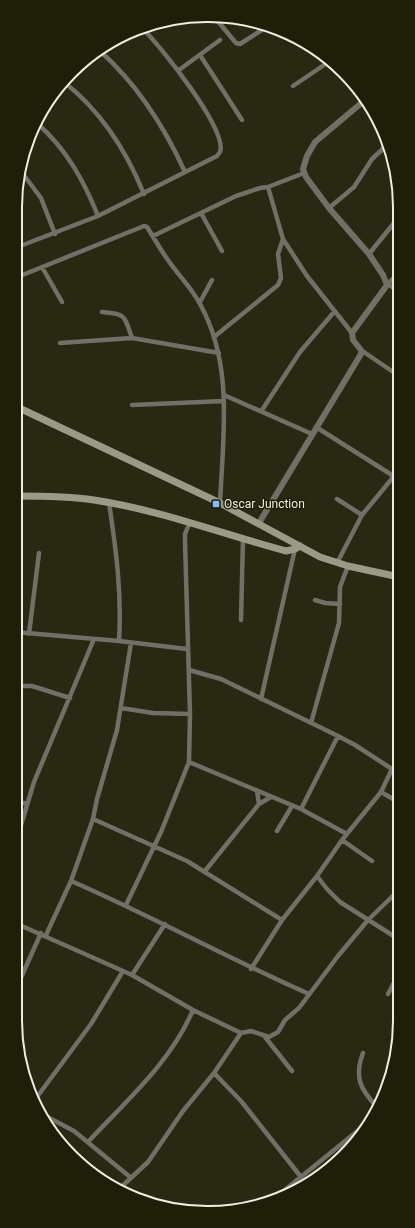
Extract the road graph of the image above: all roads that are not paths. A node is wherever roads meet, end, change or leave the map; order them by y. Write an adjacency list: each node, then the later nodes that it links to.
1 (218, 22): 2 (street)
2 (262, 30)
3 (146, 33): 8 (street)
4 (220, 40): 6 (street)
5 (103, 54): 15 (street)
6 (200, 54): 8 (street); 12 (street)
7 (325, 64): 10 (street)
8 (179, 70): 15 (street)
9 (68, 85): 19 (street)
10 (293, 86)
11 (361, 103): 16 (street)
12 (242, 120)
13 (40, 127): 22 (street)
14 (383, 149): 20 (street)
15 (185, 172): 19 (street)
16 (304, 173): 18 (street); 20 (street)
17 (25, 177): 24 (street)
18 (268, 187): 21 (street); 26 (street)
19 (144, 194): 22 (street)
20 (329, 208): 29 (street)
21 (201, 213): 25 (street); 28 (street)
22 (98, 216): 24 (street)
23 (393, 224): 29 (street)
24 (55, 234): 27 (street)
25 (153, 236): 30 (street); 37 (street)
26 (283, 239): 39 (street); 41 (street)
27 (22, 246)
28 (222, 251)
29 (369, 254): 34 (street)
30 (42, 267): 31 (street); 36 (street)
31 (22, 275)
32 (393, 278): 34 (street)
33 (212, 280): 37 (street)
34 (387, 284): 35 (street); 40 (street)
35 (393, 288)
36 (62, 302)
37 (200, 302): 41 (street)
38 (102, 312): 42 (street)
39 (334, 312): 40 (street); 50 (street)
40 (352, 333): 44 (street)
41 (214, 337): 45 (street)
42 (132, 338): 43 (street); 45 (street)
43 (60, 343)
44 (361, 350): 46 (street); 51 (street)
45 (219, 354): 47 (street)
46 (393, 372)
47 (224, 398): 48 (street); 50 (street); 58 (street)
48 (132, 405)
49 (22, 409): 58 (main road)
50 (262, 410): 52 (street)
51 (316, 427): 52 (street); 53 (street)
52 (312, 434): 61 (street)
53 (393, 476)
54 (393, 479): 59 (street)
55 (22, 496): 57 (main road)
56 (337, 499): 59 (street)
57 (109, 503): 60 (main road); 74 (street)
58 (220, 503): 61 (main road)
59 (362, 515): 65 (street)
60 (190, 522): 62 (main road); 76 (street)
61 (260, 523): 63 (main road)
62 (243, 539): 63 (main road); 70 (street)
63 (298, 548): 65 (main road); 80 (street)
64 (39, 553): 72 (street)
65 (337, 563): 66 (main road)
66 (348, 566): 67 (main road); 69 (street)
67 (393, 576)
68 (315, 600): 69 (street)
69 (340, 604): 83 (street)
70 (241, 620)
71 (22, 633): 72 (street)
72 (28, 634): 73 (street)
73 (94, 639): 74 (street); 79 (street)
74 (119, 641): 75 (street)
75 (130, 643): 76 (street); 81 (street)
76 (187, 649): 77 (street)
77 (189, 670): 80 (street); 82 (street)
78 (22, 686): 79 (street)
79 (70, 698): 92 (street)
80 (261, 699): 83 (street)
81 (121, 708): 82 (street); 96 (street)
82 (190, 714): 85 (street)
83 (311, 723): 84 (street)
84 (338, 736): 86 (street); 95 (street)
85 (189, 762): 87 (street); 101 (street)
86 (392, 769): 88 (street)
87 (256, 791): 89 (street); 93 (street)
88 (381, 792): 90 (street); 99 (street)
89 (271, 797): 93 (street); 94 (street)
90 (393, 799)
91 (22, 803): 92 (street)
92 (27, 804): 97 (street)
93 (258, 804): 103 (street)
94 (292, 806): 95 (street); 98 (street)
95 (301, 809): 99 (street)
96 (94, 819): 101 (street); 105 (street)
97 (22, 821)
98 (277, 830)
99 (348, 834): 100 (street)
100 (342, 840): 102 (street); 104 (street)
101 (154, 845): 103 (street); 107 (street)
102 (372, 861)
103 (205, 871): 108 (street)
104 (317, 876): 108 (street); 109 (street)
105 (71, 881): 107 (street); 112 (street)
106 (393, 896): 109 (street)
107 (126, 905): 110 (street)
108 (282, 920): 114 (street)
109 (368, 920): 113 (street); 119 (street)
110 (165, 924): 114 (street); 116 (street)
111 (22, 925): 112 (street)
112 (43, 934): 115 (street); 117 (street)
113 (393, 936)
114 (251, 969): 119 (street)
115 (123, 971): 116 (street); 127 (street)
116 (132, 975): 121 (street)
117 (22, 977)
118 (393, 984): 120 (street)
119 (309, 994): 123 (street)
120 (388, 994)
121 (193, 1010): 122 (street); 131 (street)
122 (241, 1033): 123 (street); 126 (street)
123 (265, 1037): 125 (street)
124 (363, 1053): 128 (street)
125 (292, 1071)
126 (214, 1073): 132 (street); 133 (street)
127 (38, 1096)
128 (374, 1103)
129 (50, 1118): 131 (street)
130 (355, 1133): 133 (street)
131 (88, 1142): 132 (street)
132 (130, 1177): 134 (street)
133 (301, 1177): 135 (street)
134 (122, 1185)
135 (294, 1185)

